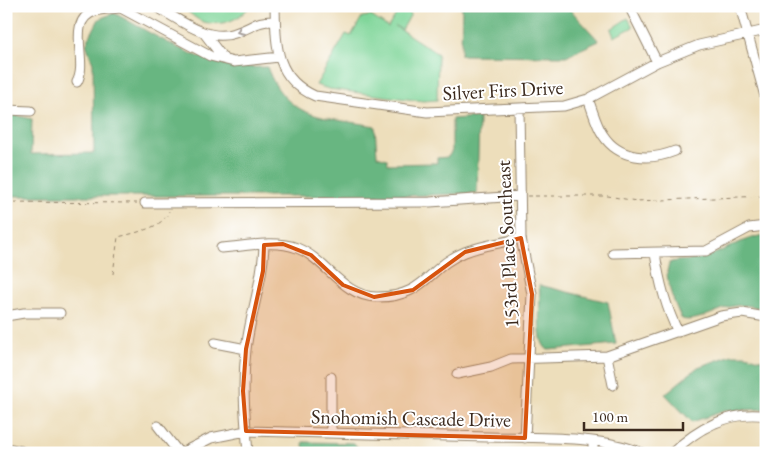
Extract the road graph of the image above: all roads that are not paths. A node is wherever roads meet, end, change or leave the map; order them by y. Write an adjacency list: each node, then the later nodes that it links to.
1 (155, 6): 8 (street)
2 (275, 6): 6 (street)
3 (629, 6): 12 (street)
4 (740, 6): 9 (street)
5 (118, 7): 11 (street); 13 (street)
6 (276, 21): 8 (street, one-way to 8); 10 (street)
7 (766, 30): 9 (street, Silver Firs Drive)
8 (204, 33): 11 (street)
9 (747, 33): 12 (street, Silver Firs Drive); 15 (street)
10 (278, 57): 11 (street); 16 (street, Silver Firs Drive)
11 (224, 60)
12 (657, 62): 14 (street, Silver Firs Drive)
13 (78, 82)
14 (588, 99): 16 (street, Silver Firs Drive); 19 (street)
15 (766, 100)
16 (518, 108): 20 (street, 153rd Place Southeast)
17 (6, 110): 18 (street)
18 (31, 111)
19 (675, 151)
20 (520, 196): 21 (street); 23 (street, 153rd Place Southeast)
21 (145, 203)
22 (766, 226): 27 (street)
23 (521, 238): 24 (street); 35 (street, 153rd Place Southeast)
24 (264, 245): 25 (street); 33 (street)
25 (221, 248)
26 (613, 253): 27 (street)
27 (655, 253): 31 (street)
28 (60, 314): 29 (street)
29 (6, 316)
30 (766, 317): 31 (street)
31 (678, 332): 34 (street)
32 (214, 343): 33 (street)
33 (246, 348): 41 (street)
34 (607, 356): 35 (street); 38 (street)
35 (530, 358): 36 (street); 43 (street, 153rd Place Southeast)
36 (457, 374)
37 (331, 377): 42 (street)
38 (613, 385)
39 (766, 416): 51 (street)
40 (158, 426): 47 (street)
41 (246, 431): 42 (street, Snohomish Cascade Drive); 47 (street, Snohomish Cascade Drive); 48 (street)
42 (331, 434): 43 (street, Snohomish Cascade Drive)
43 (525, 438): 44 (street, Snohomish Cascade Drive)
44 (593, 442): 49 (street); 50 (street, Snohomish Cascade Drive)
45 (6, 448): 46 (street)
46 (22, 451)
47 (180, 453)
48 (248, 453)
49 (593, 453)
50 (642, 453)
51 (672, 453)

